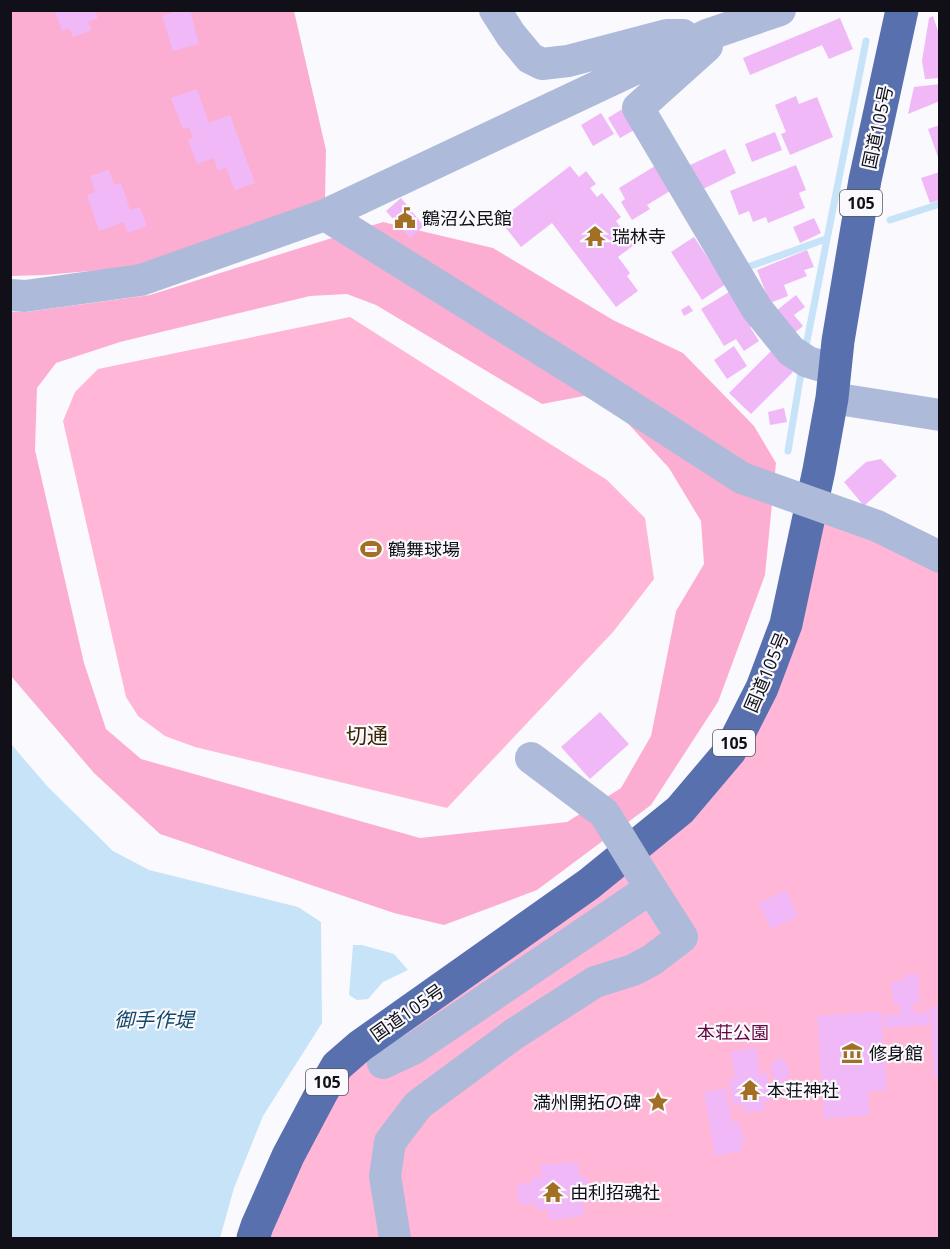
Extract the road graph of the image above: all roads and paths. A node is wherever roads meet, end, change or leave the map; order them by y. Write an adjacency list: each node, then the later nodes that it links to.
1 (495, 10): 4 (street)
2 (780, 10): 4 (street)
3 (902, 10): 7 (highway, 国道105号 / 105)
4 (717, 32): 5 (street); 7 (street)
5 (325, 215): 6 (street); 9 (street, bridge)
6 (10, 295)
7 (816, 370): 8 (street); 11 (highway, 国道105号 / 105)
8 (939, 415)
9 (939, 557)
10 (531, 758): 11 (street)
11 (634, 861): 12 (street); 13 (highway, 国道105号 / 105); 14 (street)
12 (383, 1064)
13 (253, 1239)
14 (395, 1239)

